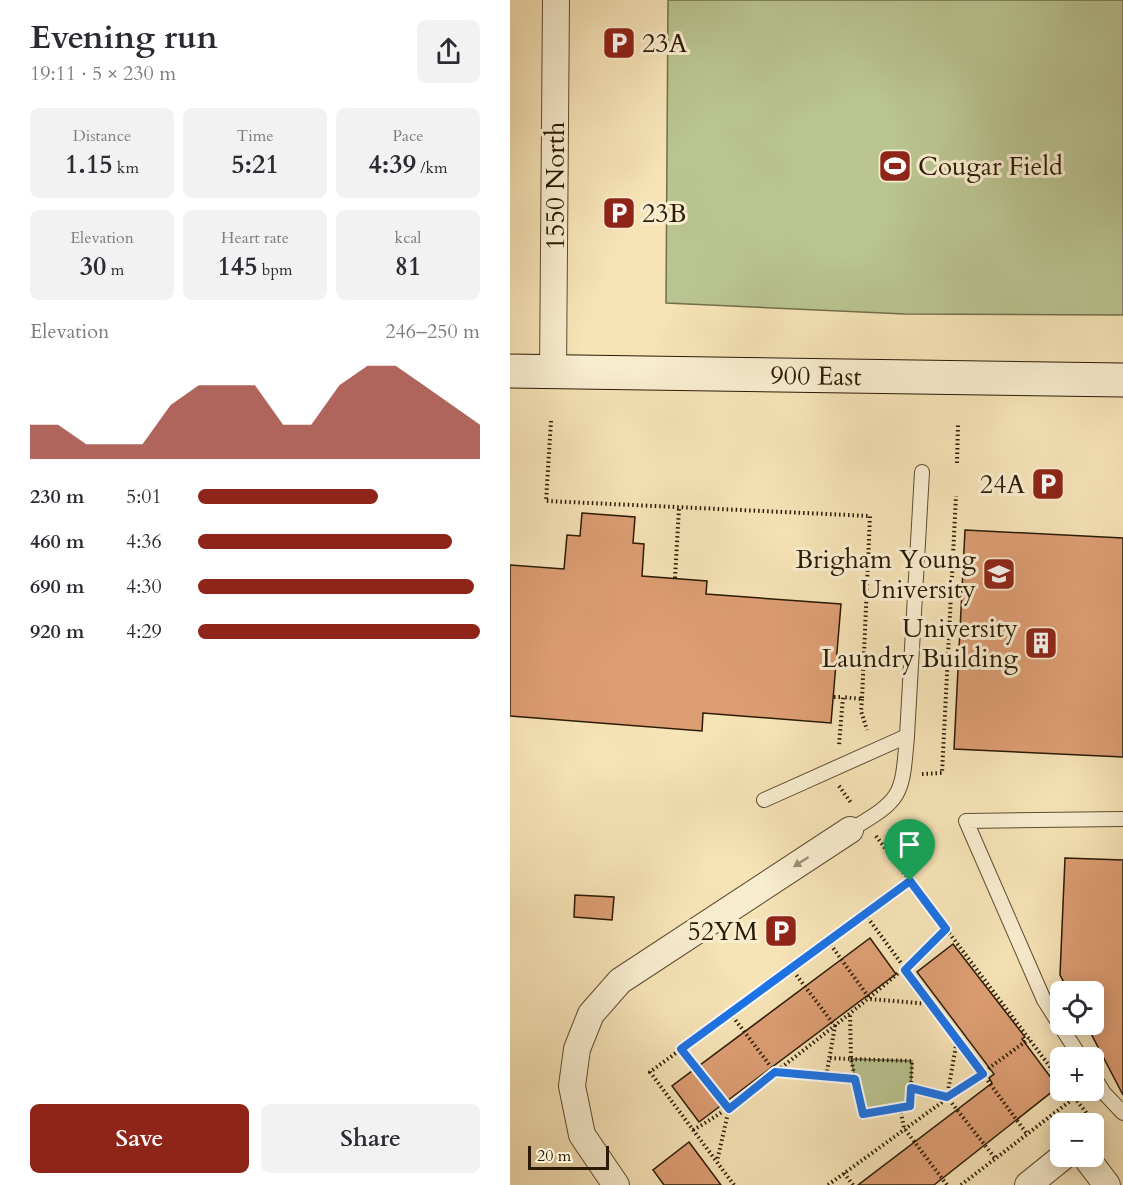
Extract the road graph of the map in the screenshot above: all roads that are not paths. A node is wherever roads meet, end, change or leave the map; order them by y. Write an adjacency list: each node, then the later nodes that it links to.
1 (556, 0): 3 (street, 1550 North)
2 (510, 371): 3 (main road, 900 East)
3 (553, 372): 4 (main road, 900 East)
4 (1123, 380)
5 (922, 472): 6 (lane)
6 (908, 736): 7 (lane); 9 (lane)
7 (764, 800)
8 (1123, 819): 10 (lane)
9 (850, 830): 15 (street, one-way to 15)
10 (1074, 1047)
11 (1104, 1093): 12 (lane)
12 (1123, 1113)
13 (1050, 1167): 16 (street)
14 (1093, 1167): 17 (street)
15 (616, 1185)
16 (1028, 1185)
17 (1107, 1185)

